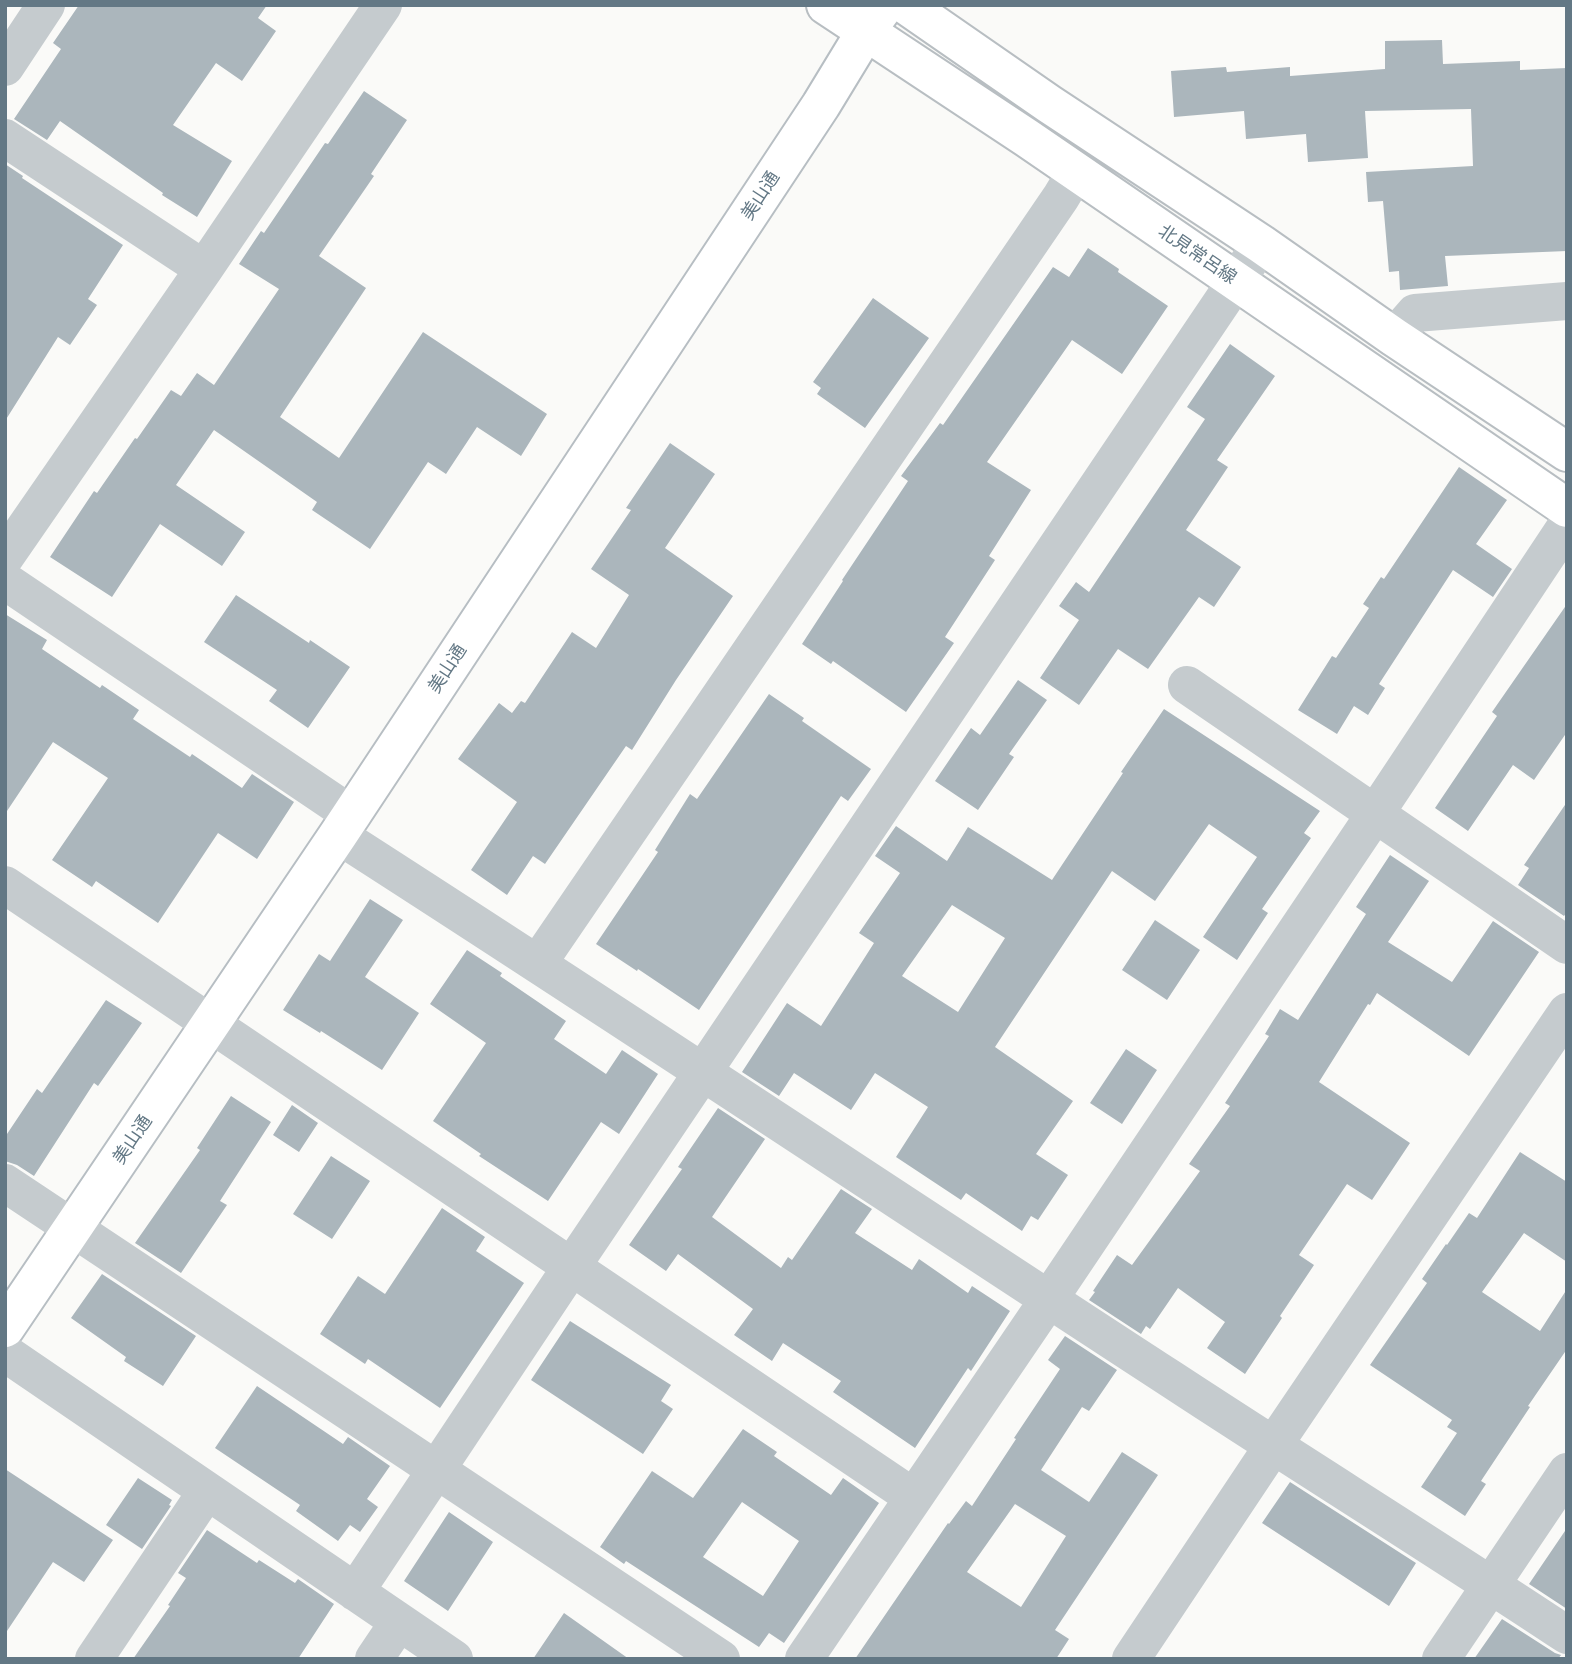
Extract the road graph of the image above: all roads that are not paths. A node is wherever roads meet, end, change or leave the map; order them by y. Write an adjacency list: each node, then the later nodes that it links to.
1 (47, 5): 6 (street)
2 (383, 5): 10 (street)
3 (825, 5): 5 (main road, 北見常呂線)
4 (906, 5): 9 (main road)
5 (876, 18): 8 (main road, 北見常呂線); 21 (main road, 美山通)
6 (5, 67)
7 (5, 138): 10 (street)
8 (1076, 172): 11 (main road, 北見常呂線); 24 (street)
9 (1261, 244): 11 (street); 13 (main road)
10 (204, 269): 17 (street)
11 (1235, 281): 15 (main road, 北見常呂線); 27 (street)
12 (1567, 301): 13 (street)
13 (1394, 337): 14 (main road)
14 (1567, 452)
15 (1567, 508)
16 (1567, 525): 20 (street)
17 (5, 557)
18 (5, 581): 21 (street)
19 (1187, 685): 20 (street)
20 (1375, 814): 23 (street); 31 (street)
21 (345, 825): 24 (street); 26 (main road, 美山通)
22 (5, 885): 26 (street)
23 (1567, 945)
24 (538, 964): 27 (street)
25 (1567, 1012): 34 (street)
26 (211, 1025): 29 (main road, 美山通); 30 (street)
27 (703, 1072): 30 (street); 31 (street)
28 (5, 1183): 29 (street)
29 (73, 1229): 32 (main road, 美山通); 35 (street)
30 (572, 1266): 35 (street); 38 (street)
31 (1049, 1299): 34 (street); 38 (street)
32 (5, 1328)
33 (5, 1353): 37 (street)
34 (1273, 1446): 39 (street); 48 (street)
35 (435, 1470): 40 (street); 46 (street)
36 (1567, 1472): 39 (street)
37 (207, 1491): 40 (street); 43 (street)
38 (913, 1497): 47 (street)
39 (1492, 1585): 42 (street); 49 (street)
40 (355, 1592): 41 (street)
41 (399, 1622): 44 (street); 45 (street)
42 (1567, 1635)
43 (94, 1659)
44 (374, 1659)
45 (454, 1659)
46 (721, 1659)
47 (804, 1659)
48 (1131, 1659)
49 (1441, 1659)

